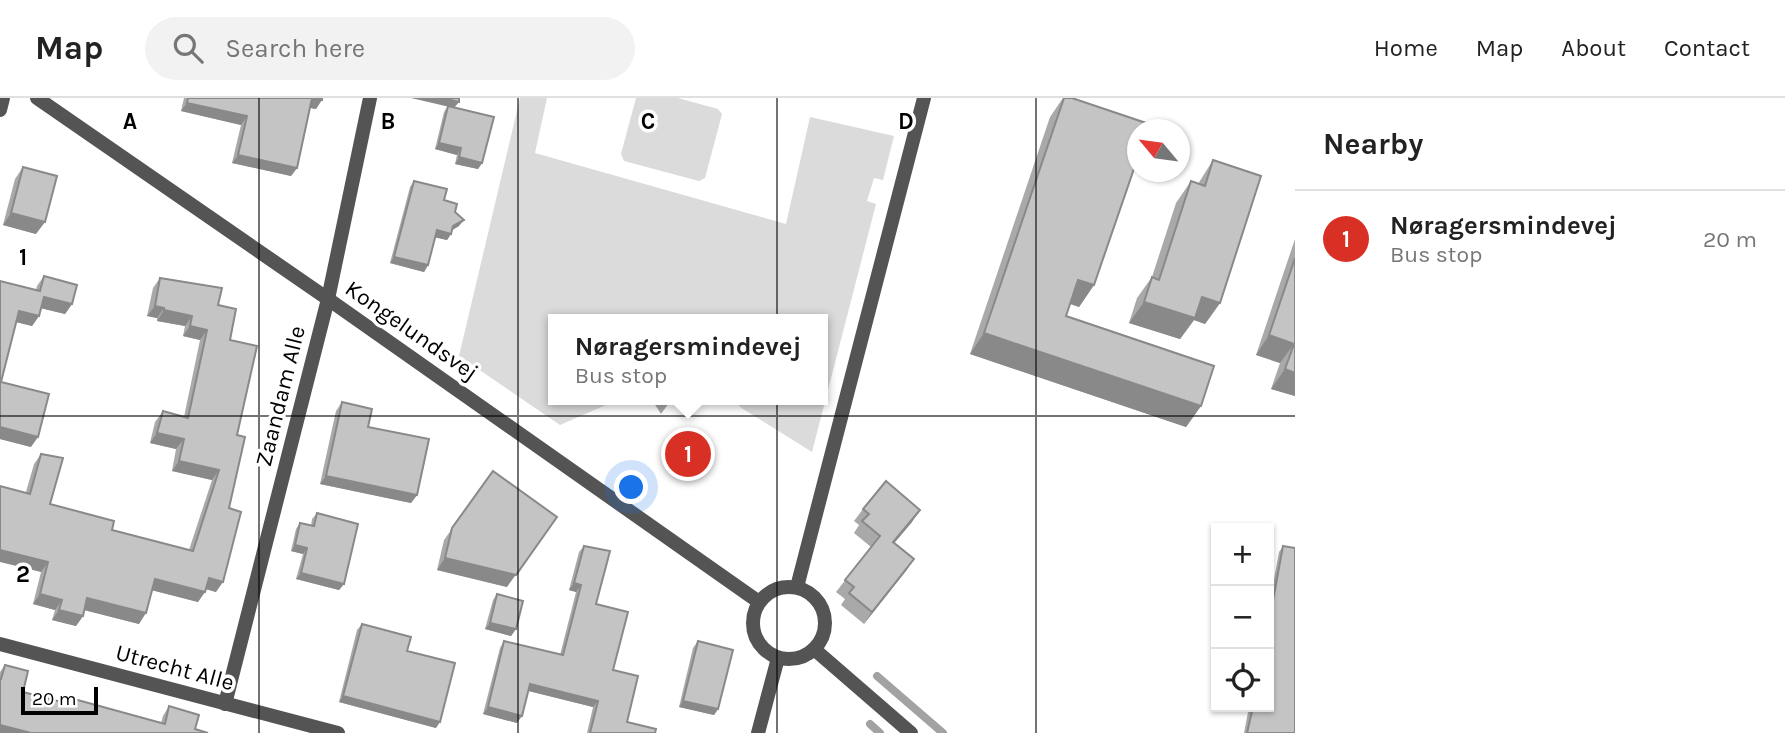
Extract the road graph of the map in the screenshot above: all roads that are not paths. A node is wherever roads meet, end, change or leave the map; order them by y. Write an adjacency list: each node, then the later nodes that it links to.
1 (3, 98): 5 (street)
2 (37, 98): 6 (street, Kongelundsvej)
3 (370, 98): 6 (street, Zaandam Alle)
4 (924, 98): 7 (street)
5 (0, 110)
6 (328, 299): 8 (street, Kongelundsvej); 12 (street, Zaandam Alle)
7 (797, 587): 8 (street); 10 (street)
8 (759, 602): 11 (street)
9 (0, 644): 12 (street, Utrecht Alle)
10 (814, 649): 11 (street); 15 (street)
11 (778, 658): 14 (street)
12 (225, 704): 13 (street, Utrecht Alle)
13 (338, 733)
14 (758, 733)
15 (911, 733)

